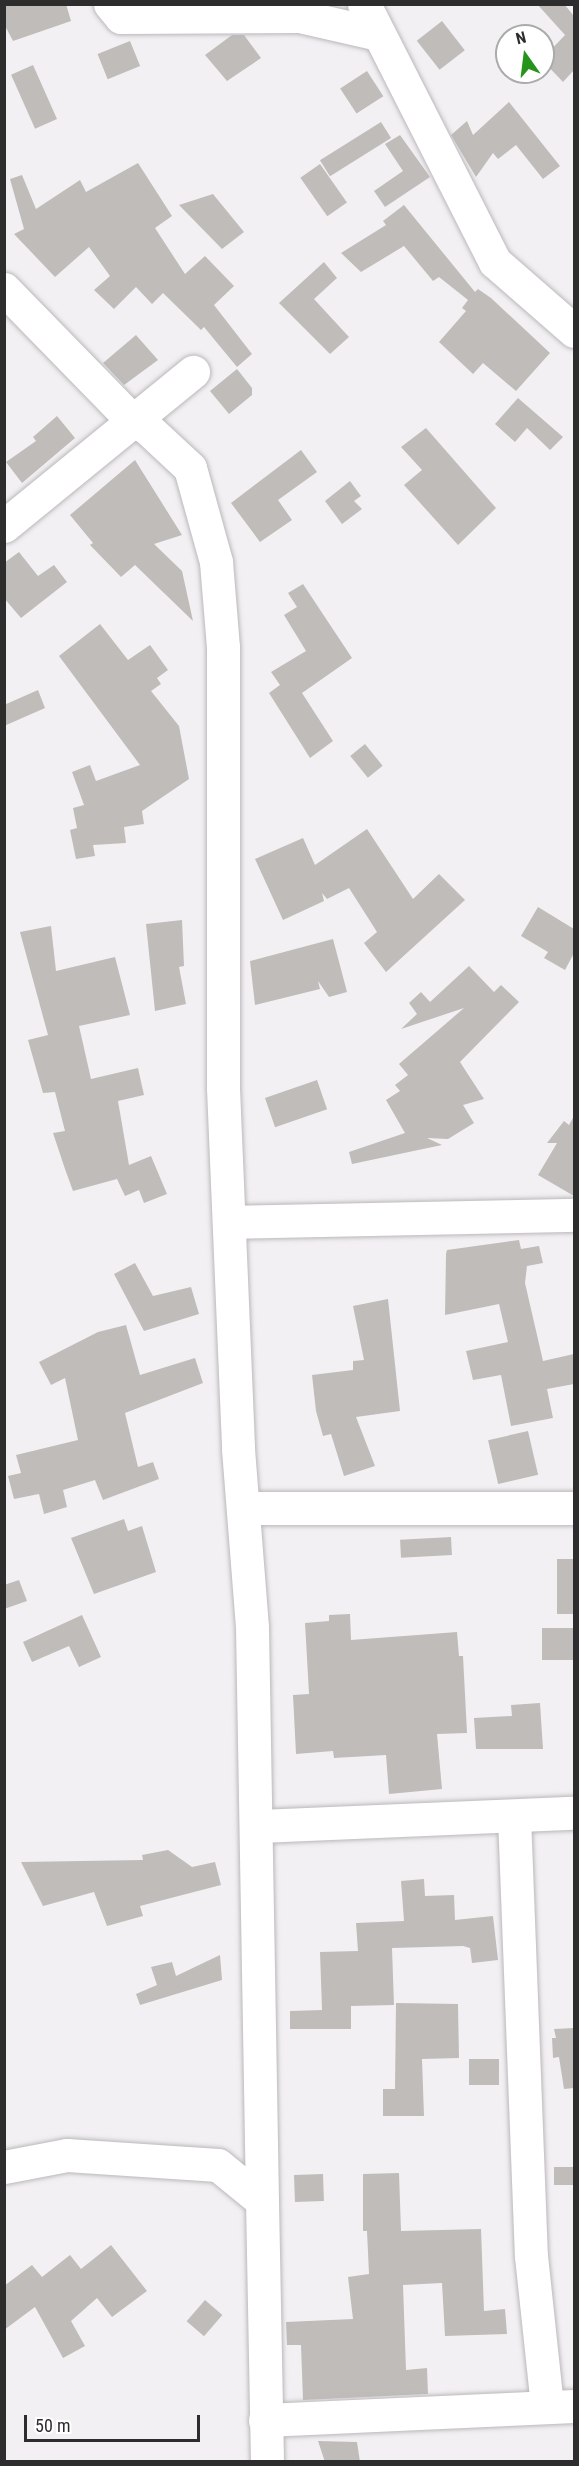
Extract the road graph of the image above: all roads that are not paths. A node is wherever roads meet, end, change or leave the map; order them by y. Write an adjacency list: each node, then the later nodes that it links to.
1 (110, 4): 3 (street)
2 (364, 4): 3 (street)
3 (378, 34): 5 (street)
4 (4, 289): 7 (street)
5 (574, 331)
6 (193, 372): 7 (street)
7 (132, 420): 8 (street); 10 (street)
8 (4, 526)
9 (574, 1215): 10 (street)
10 (229, 1222): 11 (street)
11 (244, 1508): 12 (street); 15 (street)
12 (574, 1508)
13 (574, 1813): 14 (street)
14 (514, 1816): 15 (street); 18 (street)
15 (258, 1826): 17 (street)
16 (4, 2167): 17 (street)
17 (262, 2201): 19 (street)
18 (561, 2406): 19 (street)
19 (265, 2420): 20 (street)
20 (267, 2462)

